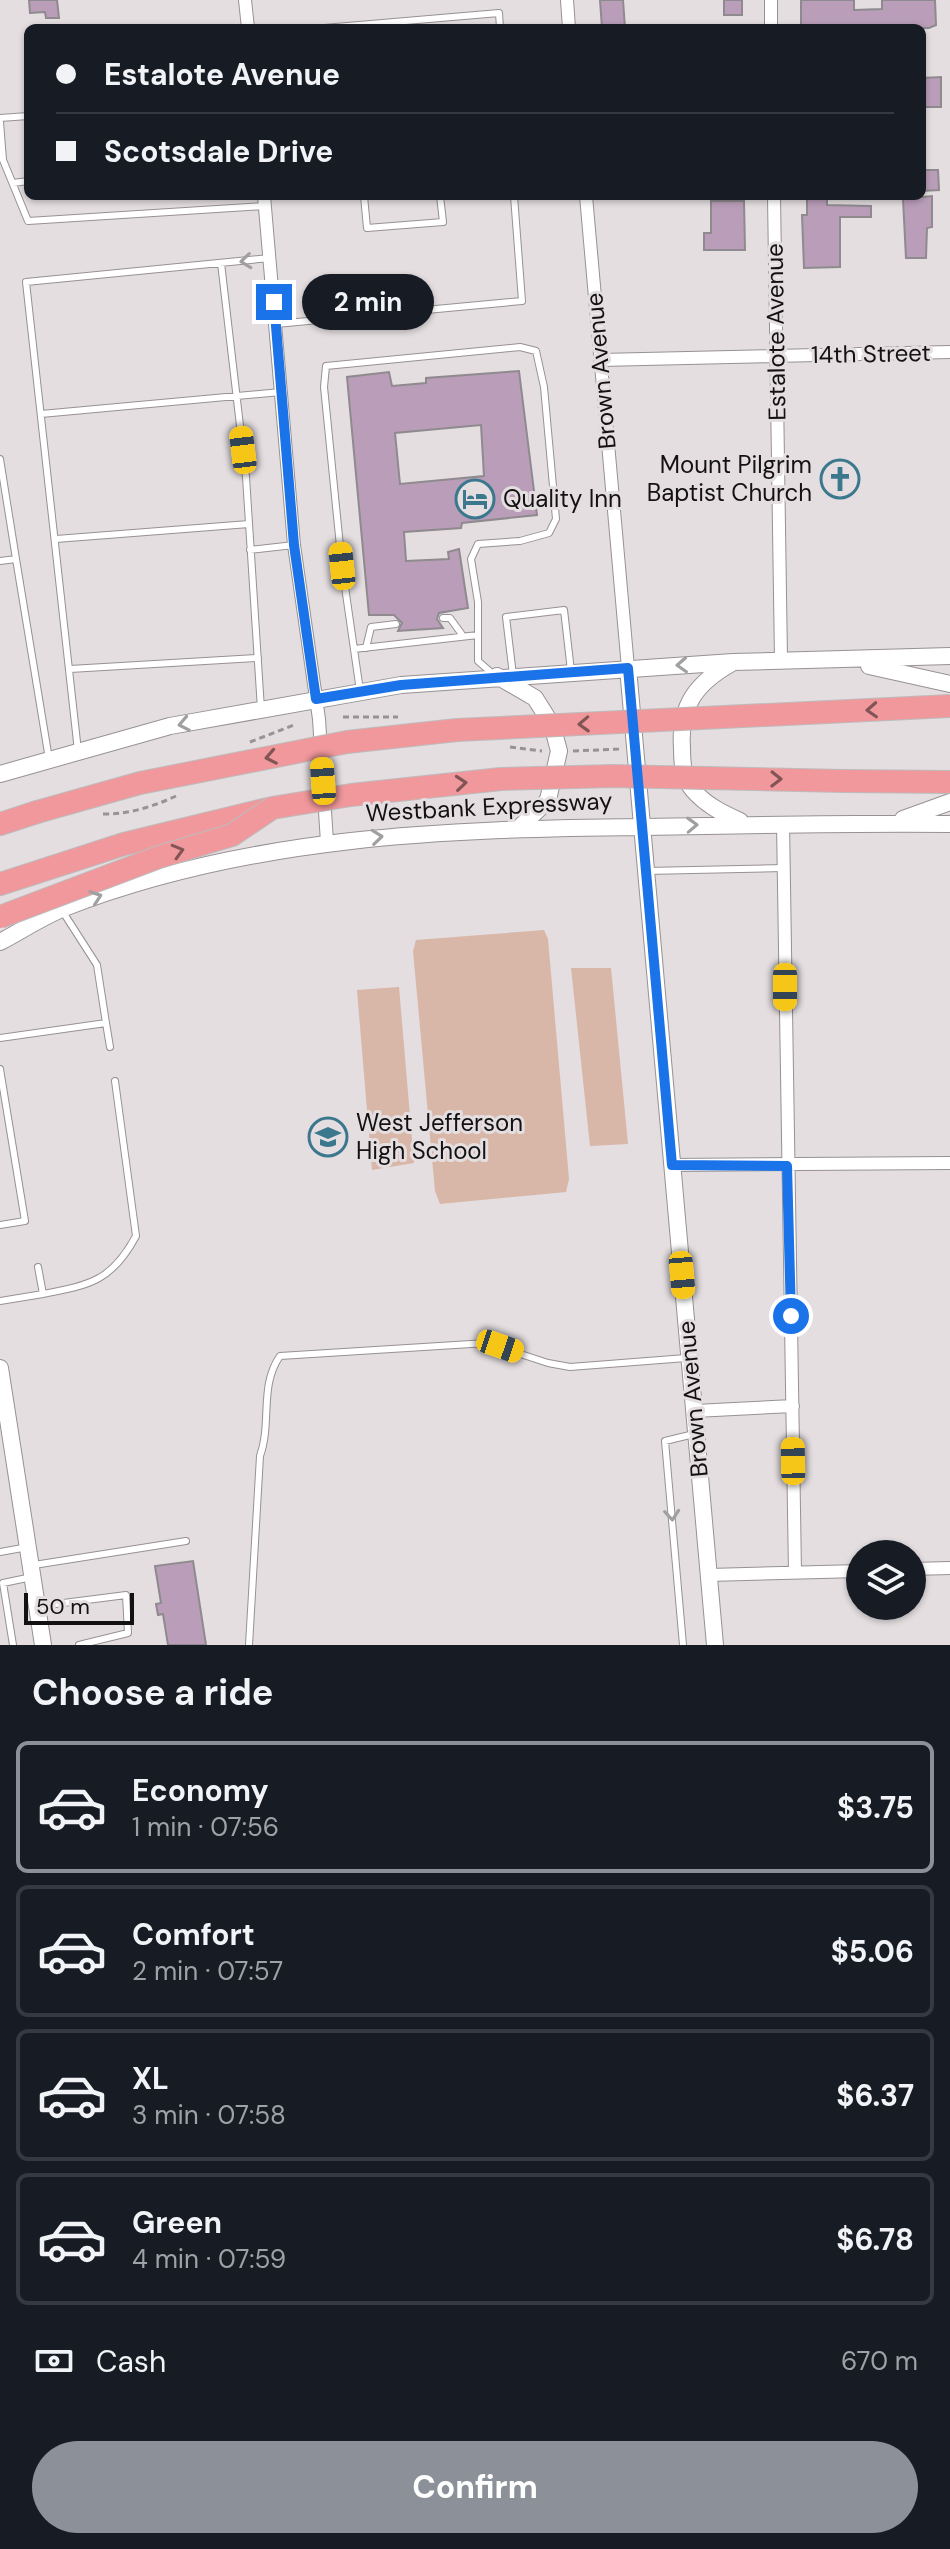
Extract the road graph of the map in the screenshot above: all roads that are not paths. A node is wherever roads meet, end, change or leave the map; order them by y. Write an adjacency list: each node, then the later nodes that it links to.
1 (245, 0): 4 (street)
2 (567, 0): 7 (street)
3 (771, 0): 8 (street)
4 (248, 24)
5 (371, 24): 6 (lane)
6 (500, 24)
7 (569, 24)
8 (771, 24)
9 (24, 117): 10 (lane)
10 (0, 120): 12 (lane)
11 (24, 182): 12 (lane)
12 (13, 183): 18 (lane)
13 (364, 200): 14 (lane)
14 (440, 200)
15 (514, 200): 21 (lane)
16 (586, 200): 24 (street, Brown Avenue)
17 (774, 200): 23 (street, Estalote Avenue)
18 (265, 201): 19 (street)
19 (270, 258): 20 (lane, one-way to 20); 21 (street)
20 (221, 263): 26 (lane); 27 (lane)
21 (276, 324): 25 (street)
22 (950, 352): 23 (street, 14th Street)
23 (776, 356): 24 (street, 14th Street); 43 (street, Estalote Avenue)
24 (600, 360): 46 (street, Brown Avenue)
25 (281, 392): 26 (lane); 31 (street)
26 (236, 396): 27 (lane); 29 (lane)
27 (41, 414): 30 (lane)
28 (0, 459): 33 (lane)
29 (249, 524): 30 (lane); 32 (lane)
30 (56, 539): 47 (lane)
31 (294, 545): 32 (lane); 53 (street)
32 (250, 550): 42 (lane)
33 (16, 559): 34 (lane); 57 (lane)
34 (0, 561)
35 (443, 618): 38 (lane)
36 (396, 624): 39 (lane)
37 (478, 635): 38 (lane); 40 (lane); 50 (lane)
38 (463, 636): 39 (lane)
39 (366, 648): 40 (lane)
40 (354, 649): 52 (lane)
41 (950, 656): 44 (main road)
42 (258, 658): 47 (lane); 55 (lane)
43 (781, 660): 44 (main road); 45 (main road)
44 (844, 661): 51 (main road)
45 (733, 662): 46 (main road, one-way to 46); 63 (main road)
46 (628, 668): 48 (main road); 67 (main road, Brown Avenue)
47 (70, 669): 56 (lane)
48 (571, 671): 49 (main road); 49 (lane)
49 (513, 675): 50 (main road)
50 (495, 676): 52 (main road); 68 (main road)
51 (950, 684)
52 (360, 691): 53 (main road)
53 (316, 699): 55 (main road); 69 (street)
54 (950, 706): 62 (highway, one-way to 62, bridge)
55 (261, 709): 56 (main road, one-way to 56)
56 (78, 751): 57 (main road)
57 (49, 759): 58 (main road)
58 (0, 774)
59 (950, 782): 61 (highway, Westbank Expressway, one-way to 59, bridge)
60 (950, 802): 65 (main road)
61 (272, 808): 72 (highway, Westbank Expressway); 74 (highway, one-way to 61, bridge)
62 (0, 822)
63 (744, 823): 64 (main road, Westbank Expressway); 67 (main road, Westbank Expressway, one-way to 63)
64 (783, 823): 65 (main road, Westbank Expressway); 70 (street)
65 (891, 823): 66 (main road, Westbank Expressway)
66 (950, 824)
67 (643, 827): 68 (main road, Westbank Expressway); 71 (main road, Brown Avenue)
68 (518, 829): 69 (main road, Westbank Expressway, one-way to 68)
69 (327, 842): 73 (main road, Westbank Expressway, one-way to 69)
70 (784, 868): 71 (lane); 84 (street)
71 (646, 871): 83 (main road, Brown Avenue)
72 (0, 884)
73 (61, 909): 75 (main road, Westbank Expressway); 77 (lane)
74 (0, 915): 75 (main road)
75 (41, 920): 76 (main road, Westbank Expressway)
76 (0, 942)
77 (106, 1023): 78 (lane); 79 (lane)
78 (0, 1038)
79 (110, 1047)
80 (0, 1069): 85 (lane)
81 (115, 1081): 87 (lane)
82 (950, 1163): 84 (street)
83 (672, 1165): 84 (street); 89 (main road, Brown Avenue)
84 (787, 1166): 91 (street)
85 (0, 1225)
86 (38, 1267): 87 (lane)
87 (43, 1294): 88 (lane)
88 (0, 1301)
89 (690, 1358): 92 (main road, Brown Avenue); 107 (lane)
90 (0, 1368): 95 (main road)
91 (793, 1406): 92 (street); 101 (street)
92 (695, 1411): 93 (main road, Brown Avenue)
93 (697, 1434): 102 (main road, Brown Avenue); 108 (lane, one-way to 108)
94 (186, 1541): 99 (lane)
95 (28, 1547): 96 (lane); 99 (main road)
96 (0, 1552)
97 (950, 1568): 98 (street)
98 (926, 1569)
99 (31, 1571): 103 (main road); 104 (lane)
100 (846, 1571): 101 (street)
101 (795, 1573): 102 (street)
102 (709, 1575): 109 (main road, Brown Avenue)
103 (37, 1607): 105 (main road); 106 (lane)
104 (13, 1645)
105 (43, 1645)
106 (79, 1645)
107 (249, 1645)
108 (683, 1645)
109 (715, 1645)

